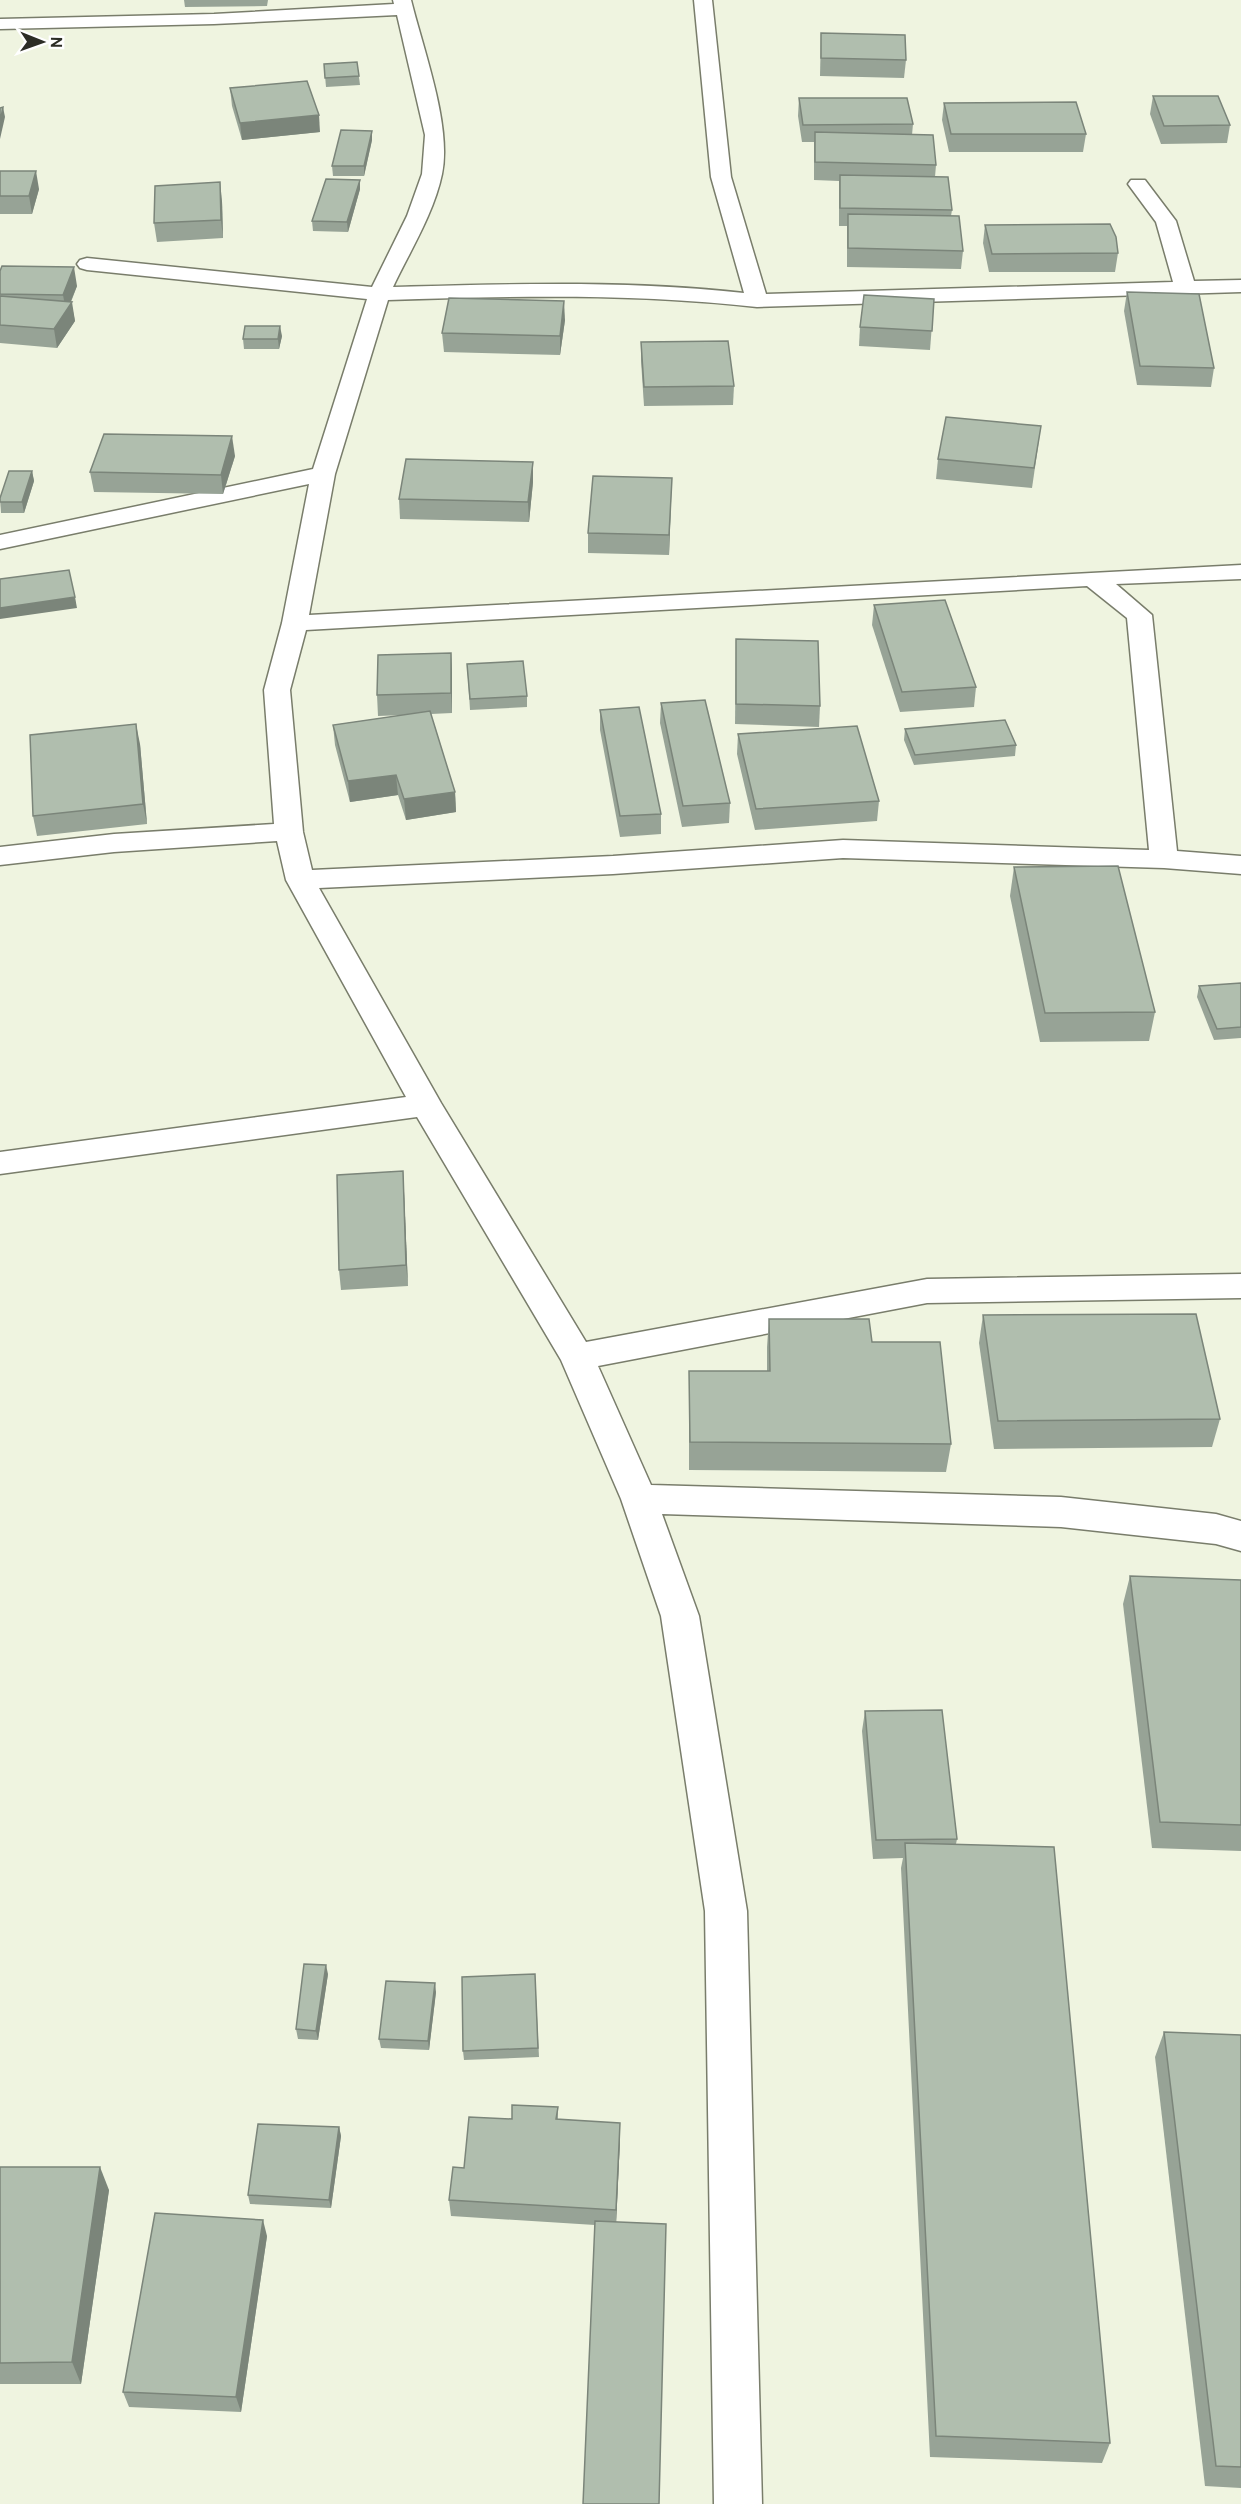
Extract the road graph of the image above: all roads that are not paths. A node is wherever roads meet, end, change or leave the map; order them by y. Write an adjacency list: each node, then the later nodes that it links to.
1 (703, 0): 9 (street)
2 (403, 4): 3 (street); 8 (street)
3 (0, 24)
4 (1138, 184): 7 (street)
5 (87, 264): 8 (street)
6 (1241, 286): 7 (street)
7 (1185, 287): 9 (street)
8 (379, 294): 9 (street); 10 (street)
9 (757, 300)
10 (323, 474): 11 (street); 14 (street)
11 (0, 542)
12 (1241, 572): 13 (street)
13 (1093, 578): 14 (street); 17 (street)
14 (295, 623): 15 (street)
15 (289, 832): 16 (street); 19 (street)
16 (0, 856)
17 (1164, 859): 18 (street); 19 (street)
18 (1241, 865)
19 (300, 880): 20 (street)
20 (426, 1105): 21 (street); 23 (street)
21 (0, 1163)
22 (1241, 1287): 23 (street)
23 (577, 1357): 24 (street)
24 (639, 1499): 25 (street); 26 (street)
25 (1241, 1536)
26 (738, 2504)

